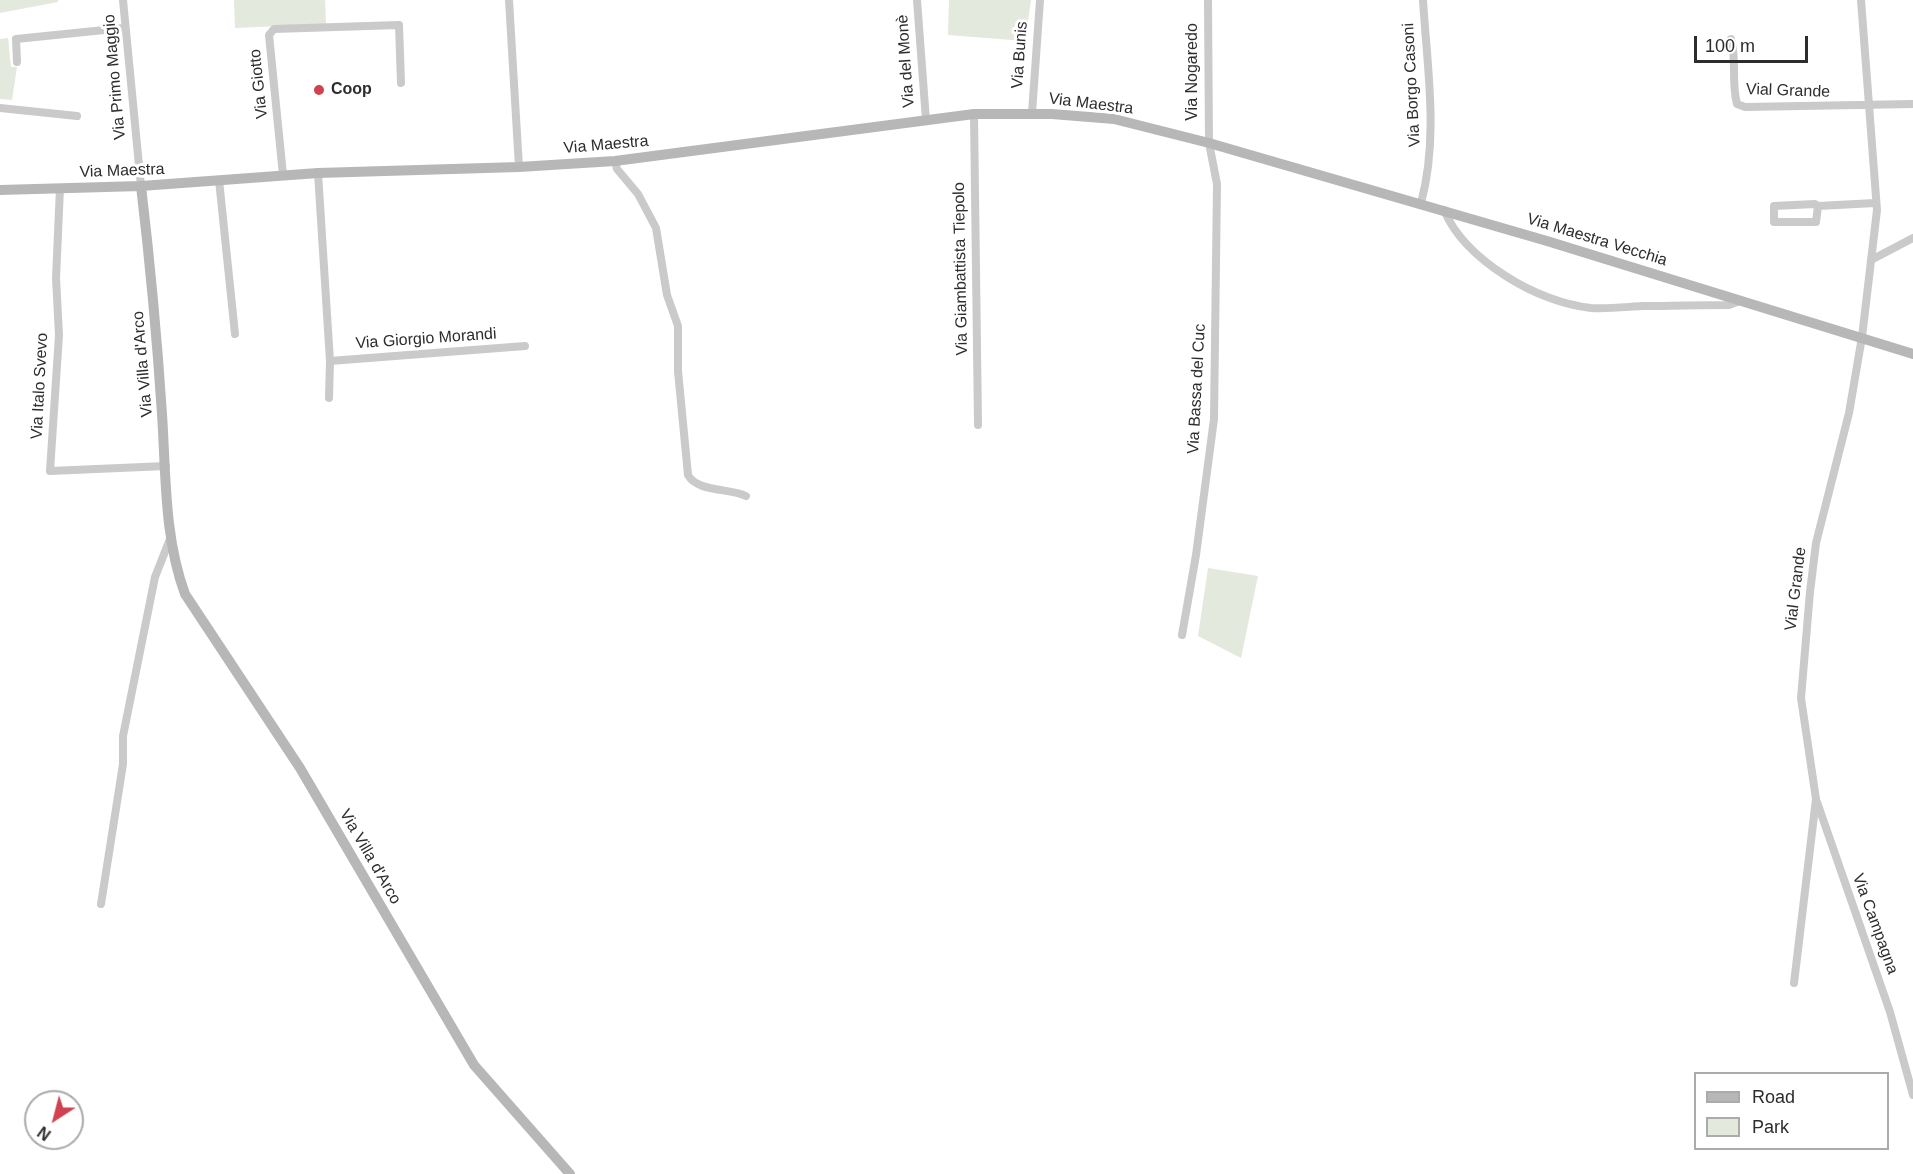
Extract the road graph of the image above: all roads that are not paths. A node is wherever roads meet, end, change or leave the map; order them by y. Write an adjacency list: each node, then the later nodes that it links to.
1 (123, 0): 8 (street, Via Primo Maggio)
2 (509, 0): 21 (street)
3 (917, 0): 18 (street, Via del Monè)
4 (1040, 0): 15 (street, Via Bunis)
5 (1208, 0): 19 (street, Via Nogaredo)
6 (1423, 0): 29 (street, Via Borgo Casoni)
7 (1861, 0): 13 (street, Vial Grande)
8 (124, 28): 10 (street); 25 (street, Via Primo Maggio)
9 (1731, 39): 13 (street, Vial Grande)
10 (17, 62)
11 (401, 83): 23 (street, Via Giotto)
12 (1913, 104): 13 (street)
13 (1868, 107): 28 (street, Vial Grande)
14 (0, 108): 17 (street)
15 (1032, 113): 16 (main road, Via Maestra); 19 (main road, Via Maestra)
16 (974, 114): 18 (main road, Via Maestra); 41 (street, Via Giambattista Tiepolo)
17 (77, 116)
18 (926, 120): 20 (main road, Via Maestra)
19 (1209, 143): 29 (main road, Via Maestra Vecchia); 45 (street, Via Bassa del Cuc)
20 (615, 161): 21 (main road, Via Maestra); 43 (street)
21 (519, 167): 22 (main road, Via Maestra)
22 (318, 173): 23 (main road, Via Maestra); 39 (street)
23 (283, 175): 24 (main road, Via Maestra)
24 (219, 180): 25 (main road, Via Maestra); 35 (street)
25 (141, 186): 26 (main road, Via Maestra); 42 (main road, Via Villa d'Arco)
26 (60, 188): 27 (main road, Via Maestra); 42 (street, Via Italo Svevo)
27 (0, 190)
28 (1875, 202): 30 (street); 33 (street, Vial Grande)
29 (1421, 203): 31 (main road, Via Maestra Vecchia)
30 (1818, 206): 30 (street)
31 (1444, 210): 34 (main road, Via Maestra Vecchia); 34 (street, Via Maestra Vecchia)
32 (1913, 238): 33 (street)
33 (1871, 260): 36 (street, Vial Grande)
34 (1740, 301): 36 (main road, Via Maestra Vecchia)
35 (235, 334)
36 (1862, 337): 38 (main road, Via Maestra Vecchia); 46 (street, Vial Grande)
37 (525, 346): 39 (street, Via Giorgio Morandi)
38 (1913, 354)
39 (330, 361): 40 (street)
40 (329, 398)
41 (978, 424)
42 (166, 466): 44 (main road, Via Villa d'Arco)
43 (746, 496)
44 (170, 539): 47 (street, Via Villa d'Arco); 50 (main road, Via Villa d'Arco)
45 (1182, 635)
46 (1816, 799): 48 (street, Vial Grande); 49 (street, Via Campagna)
47 (101, 904)
48 (1794, 983)
49 (1913, 1095)
50 (570, 1174)

